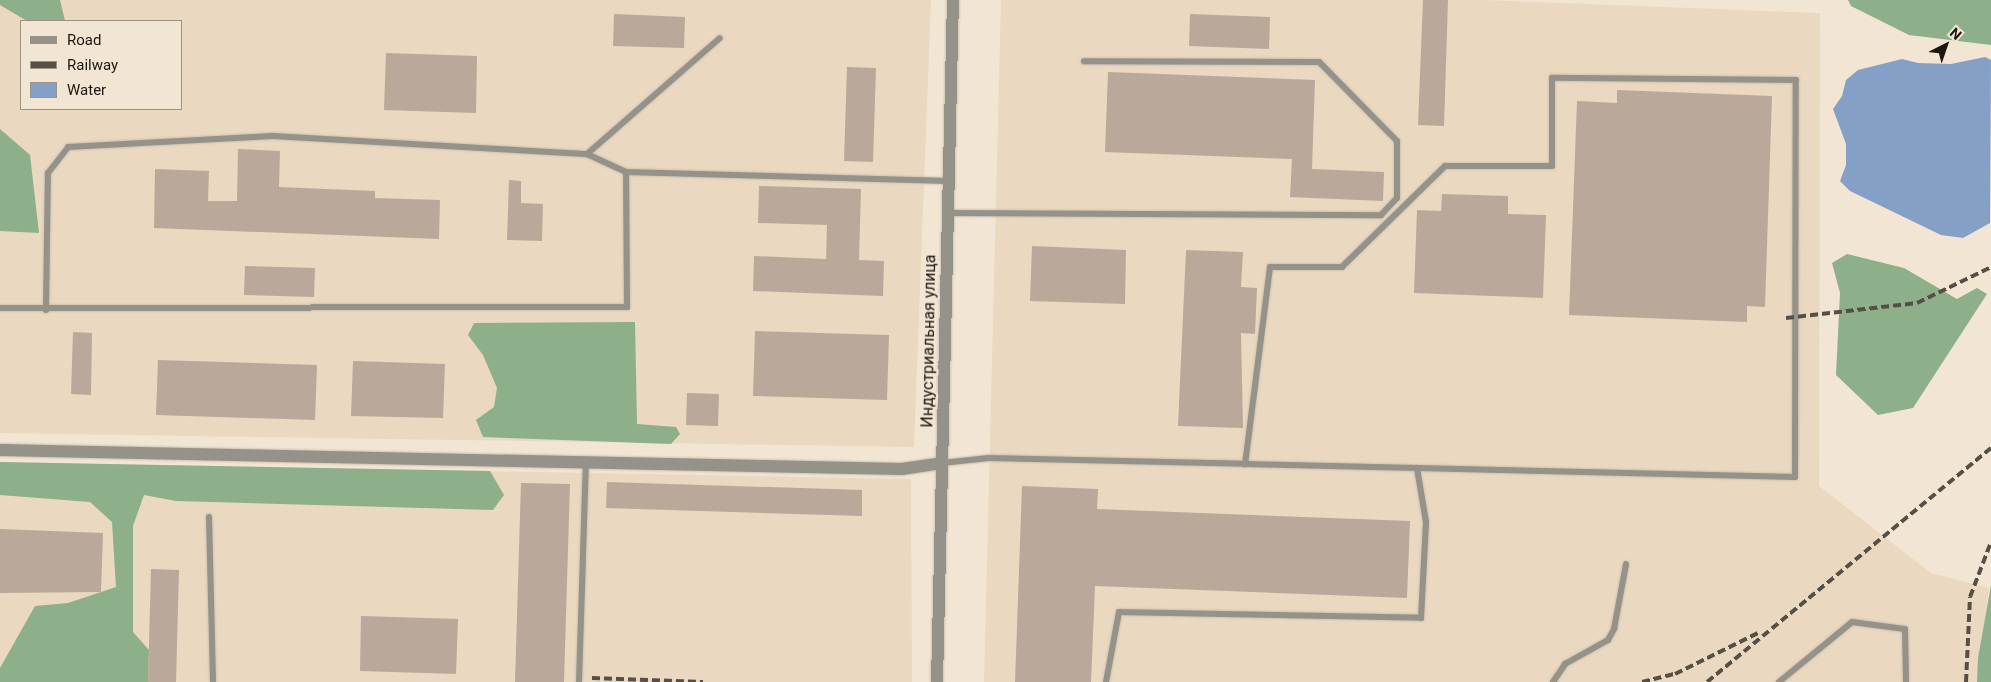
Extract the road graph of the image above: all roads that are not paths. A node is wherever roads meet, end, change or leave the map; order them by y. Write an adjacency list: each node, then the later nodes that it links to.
1 (954, 0): 6 (street, Индустриальная улица)
2 (720, 38): 4 (lane)
3 (1084, 61): 7 (lane)
4 (587, 154): 5 (lane); 9 (lane)
5 (626, 172): 6 (lane); 9 (lane)
6 (949, 181): 7 (street, Индустриальная улица)
7 (948, 213): 12 (street, Индустриальная улица)
8 (0, 308): 9 (lane)
9 (46, 310)
10 (0, 450): 11 (street)
11 (586, 462): 12 (street); 18 (lane)
12 (942, 463): 13 (lane); 19 (street, Индустриальная улица)
13 (1245, 464): 14 (lane); 14 (lane)
14 (1417, 468): 20 (lane)
15 (209, 517): 17 (lane)
16 (1626, 564): 21 (lane)
17 (213, 682)
18 (579, 682)
19 (937, 682)
20 (1106, 682)
21 (1553, 682)
22 (1779, 682): 23 (lane)
23 (1906, 682)

